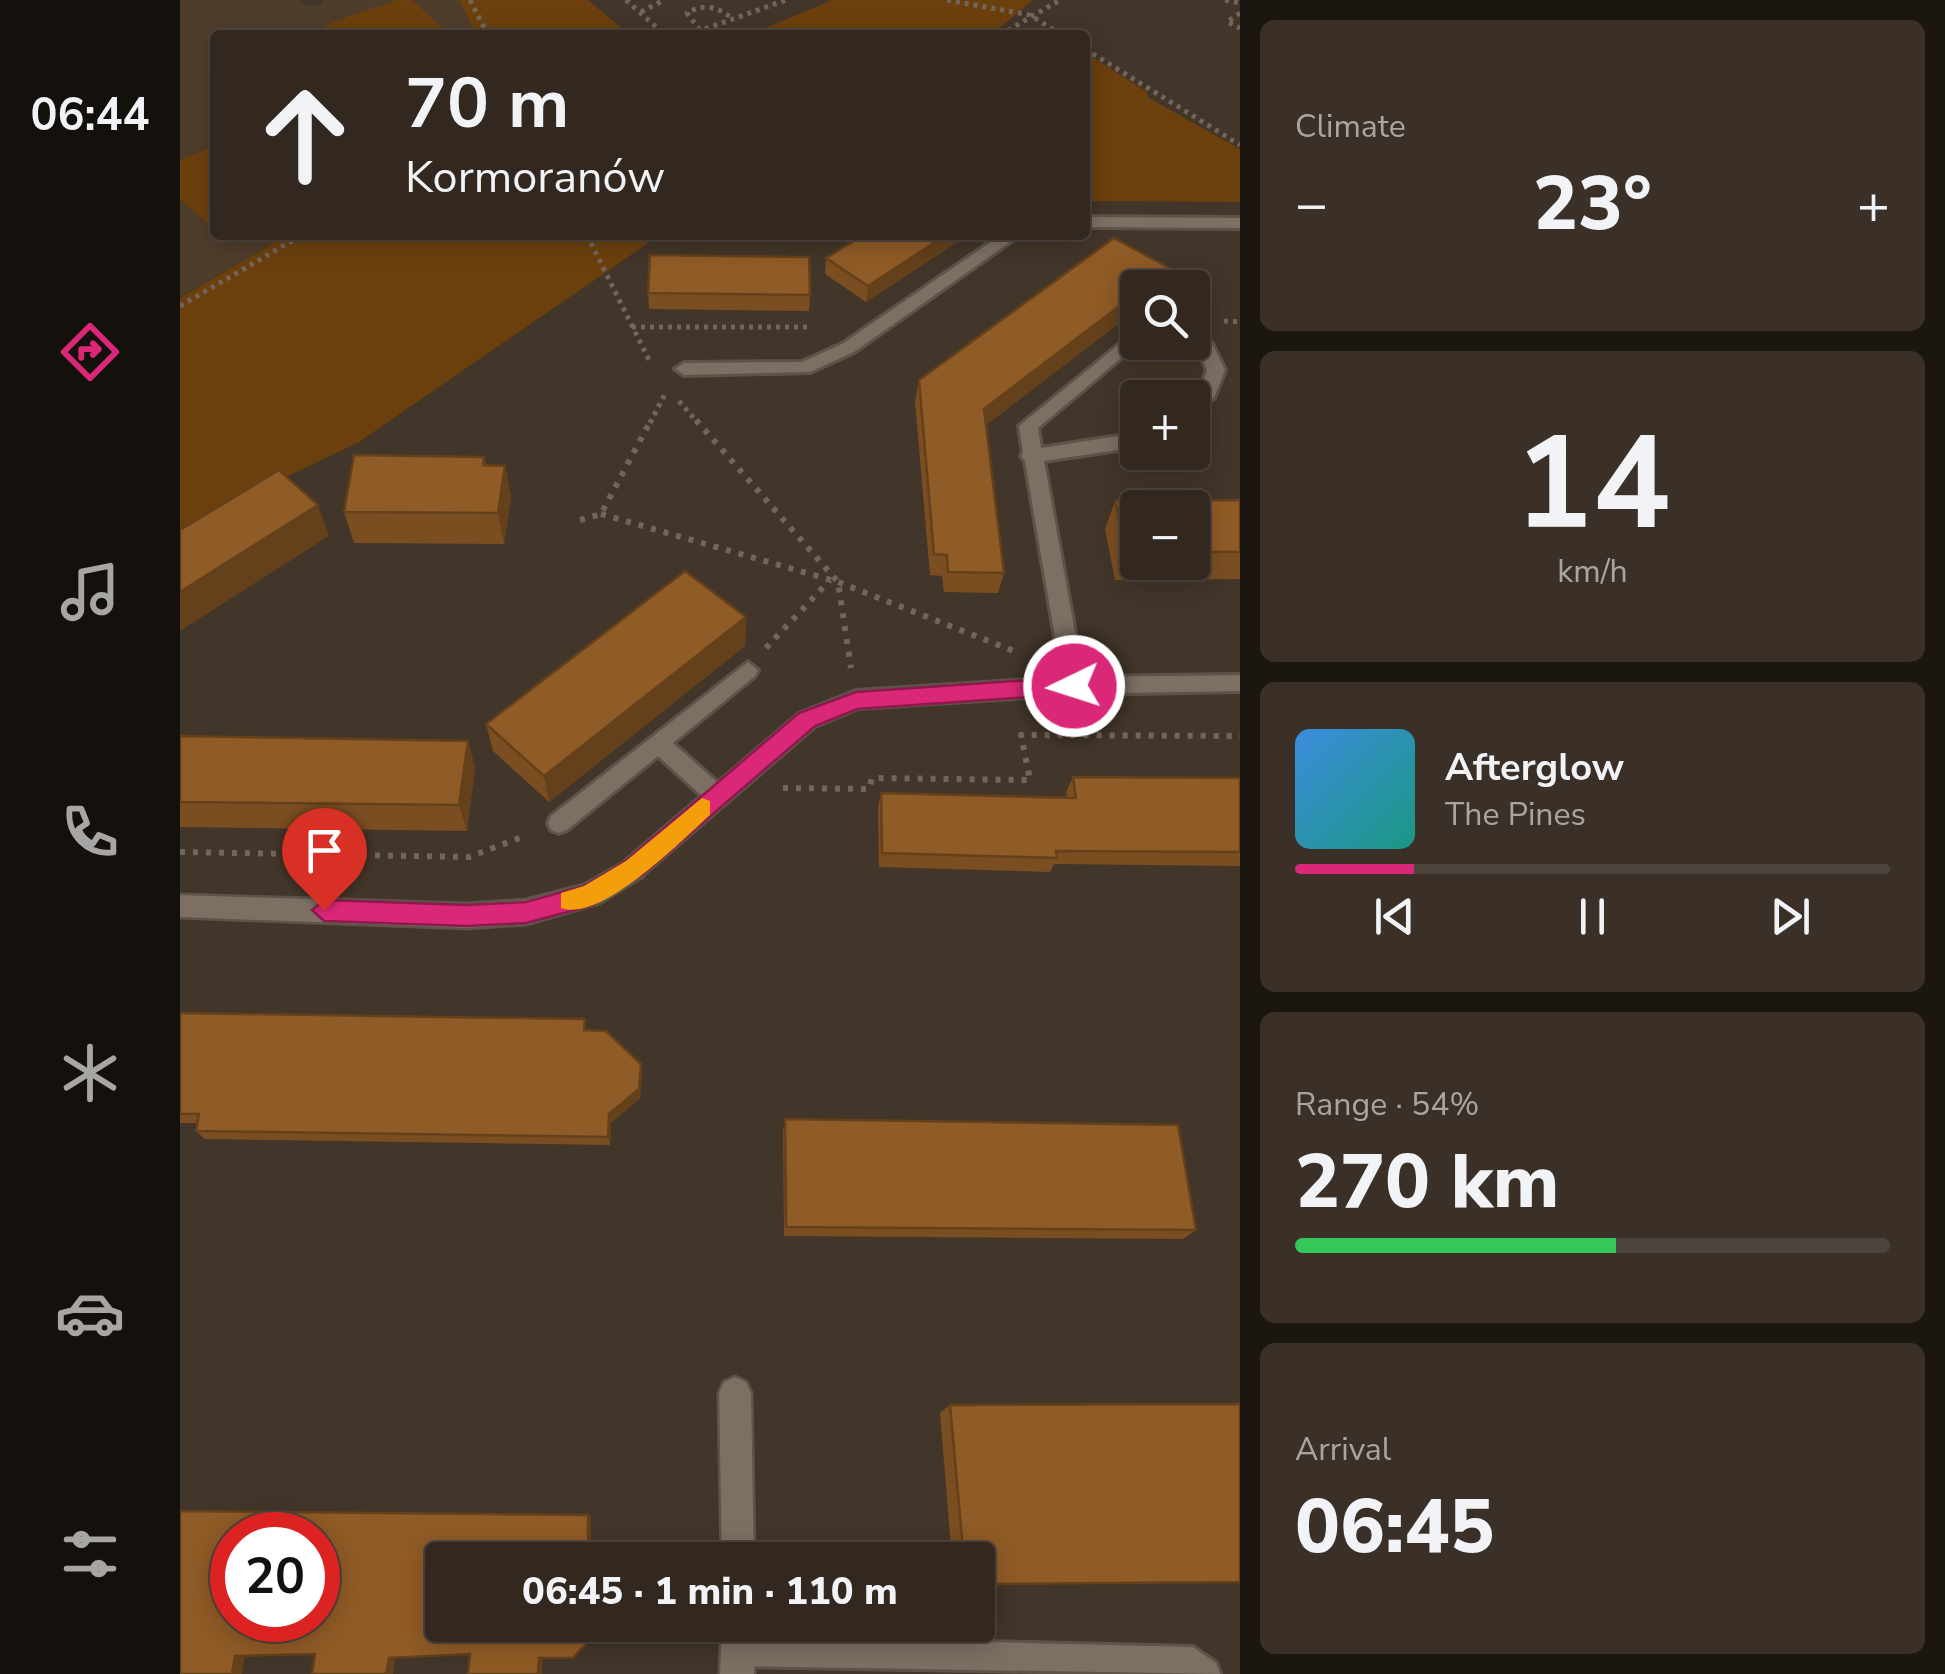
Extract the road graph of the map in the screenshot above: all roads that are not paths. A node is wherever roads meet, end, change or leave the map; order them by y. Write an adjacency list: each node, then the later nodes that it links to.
1 (1090, 222): 2 (lane)
2 (1240, 223)
3 (1005, 240): 6 (lane)
4 (1120, 350): 9 (lane)
5 (1210, 356): 7 (lane)
6 (684, 369)
7 (1210, 388)
8 (1120, 443): 9 (lane)
9 (1030, 456): 12 (lane)
10 (748, 670): 13 (lane)
11 (1240, 683): 12 (lane)
12 (1074, 686): 14 (lane)
13 (658, 743): 14 (lane); 15 (lane)
14 (722, 791): 16 (lane)
15 (559, 823)
16 (634, 868): 17 (street)
17 (180, 906)
18 (736, 1393): 19 (street)
19 (738, 1542)
20 (738, 1650): 21 (lane)
21 (1205, 1674)

